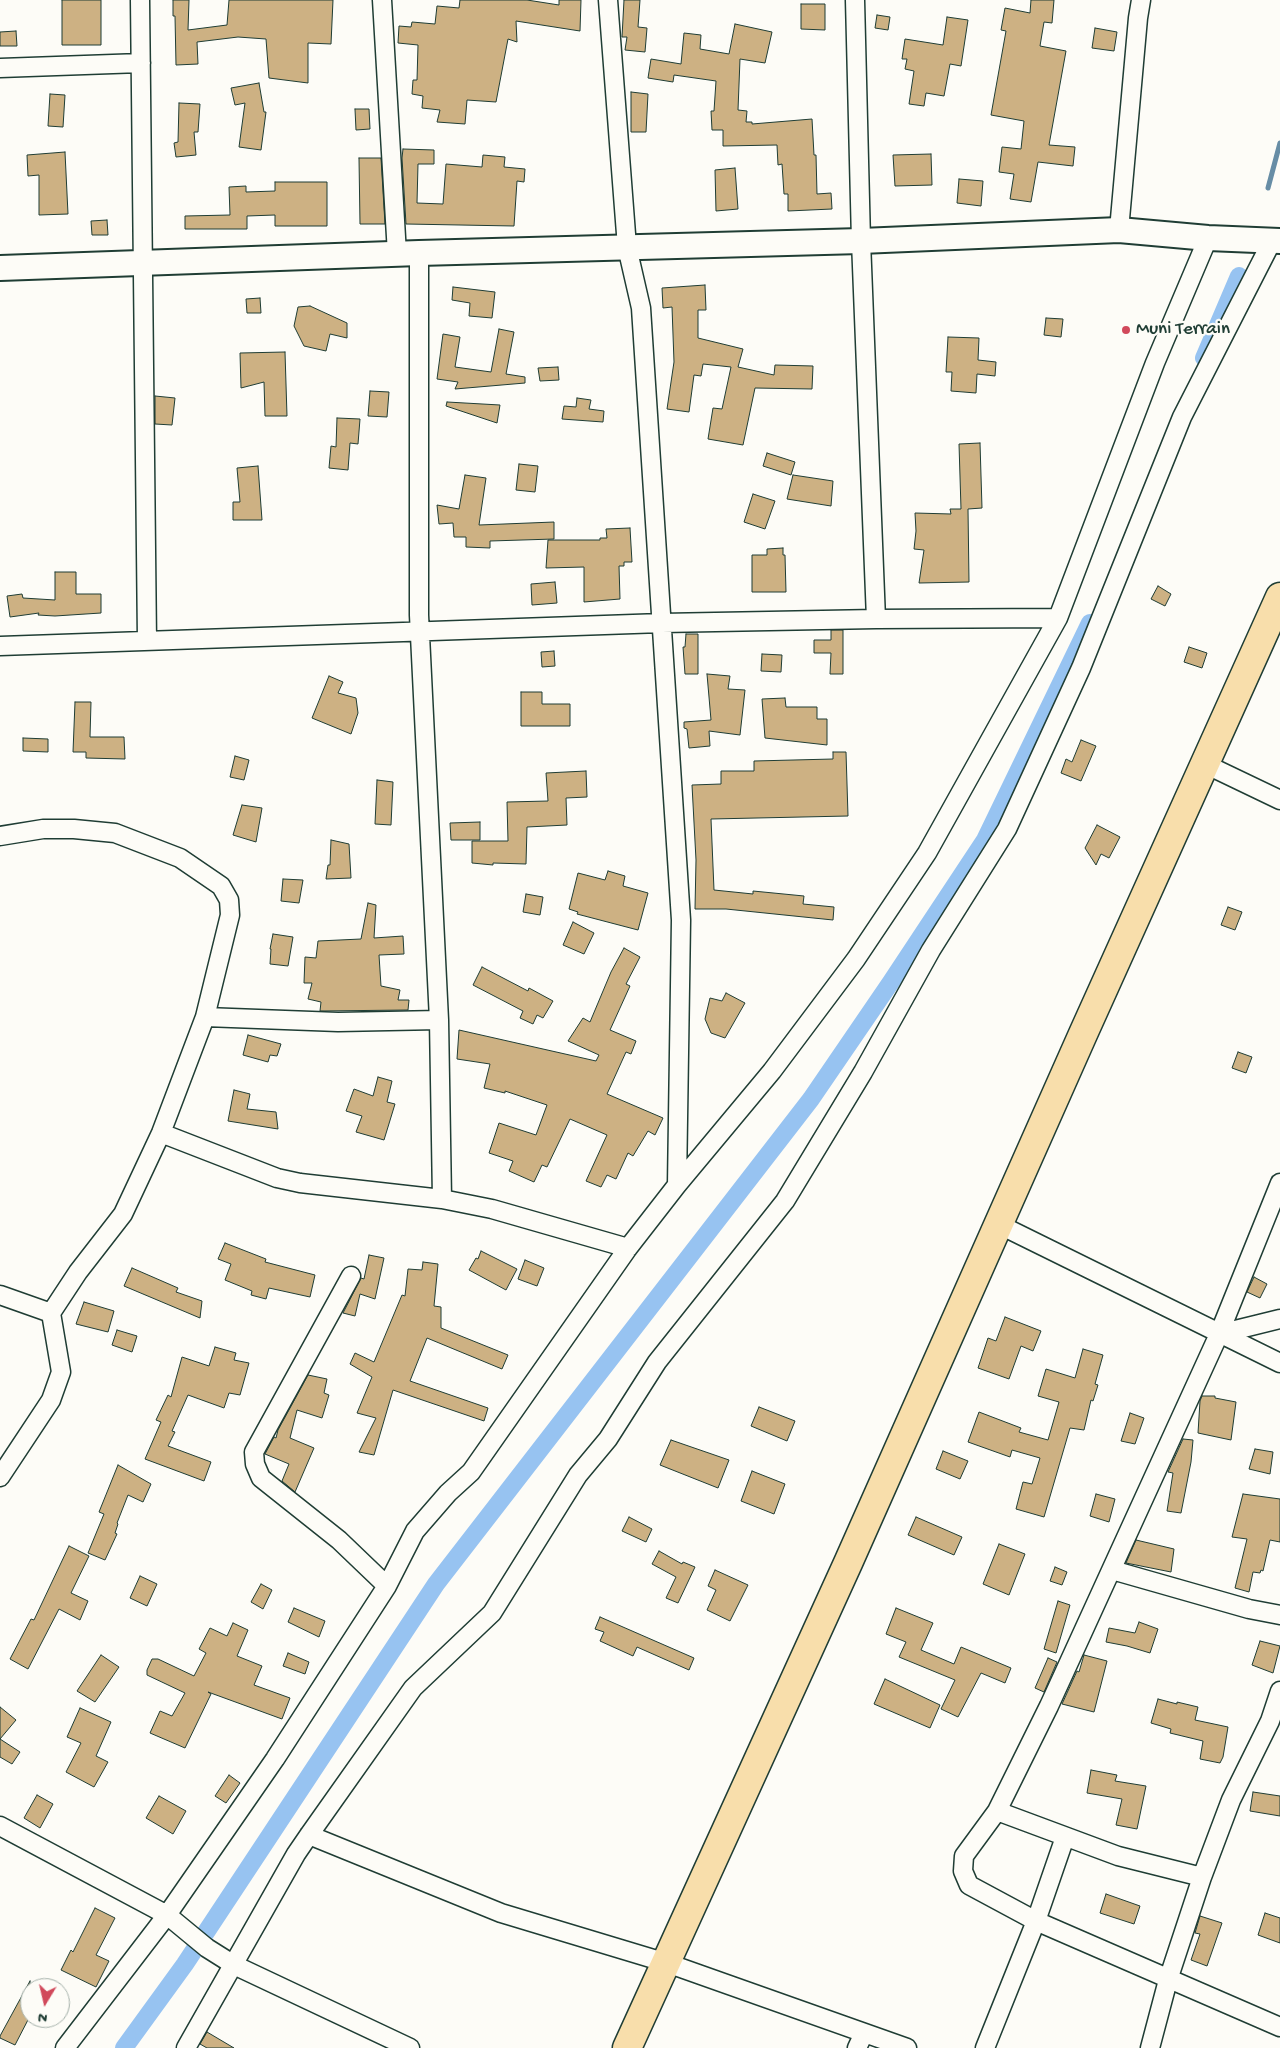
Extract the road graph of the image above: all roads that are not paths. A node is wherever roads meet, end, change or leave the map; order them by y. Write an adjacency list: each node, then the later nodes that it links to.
1 (140, 0): 6 (street)
2 (382, 0): 13 (street)
3 (608, 0): 12 (street)
4 (855, 0): 10 (street)
5 (1141, 0): 8 (street)
6 (141, 63): 7 (street); 14 (street)
7 (0, 68)
8 (1119, 230): 9 (main road); 10 (main road)
9 (1208, 238): 11 (main road); 18 (street)
10 (860, 241): 12 (main road); 17 (street)
11 (1276, 241): 48 (street)
12 (627, 247): 13 (main road); 19 (street)
13 (408, 253): 14 (main road); 20 (street)
14 (143, 262): 15 (main road); 21 (street)
15 (0, 268)
16 (1280, 597): 23 (highway)
17 (876, 618): 18 (street); 19 (street)
18 (1058, 618): 30 (street)
19 (662, 623): 20 (street); 30 (street)
20 (420, 631): 21 (street); 27 (street)
21 (148, 641): 22 (street)
22 (0, 646)
23 (1205, 764): 24 (street); 32 (highway)
24 (1280, 800)
25 (0, 836): 26 (street)
26 (205, 1017): 27 (street); 28 (street)
27 (440, 1020): 31 (street)
28 (161, 1133): 31 (street); 36 (street)
29 (1280, 1183): 38 (street)
30 (677, 1185): 33 (street)
31 (442, 1199): 33 (street)
32 (998, 1224): 38 (street); 53 (highway)
33 (628, 1248): 42 (street)
34 (351, 1276): 42 (street)
35 (0, 1295): 36 (street)
36 (51, 1313): 40 (street)
37 (1280, 1319): 38 (street)
38 (1219, 1334): 39 (street); 41 (street)
39 (1280, 1363)
40 (0, 1477)
41 (1112, 1570): 43 (street); 46 (street)
42 (387, 1586): 51 (street)
43 (1280, 1615)
44 (1280, 1691): 45 (street)
45 (1275, 1723): 50 (street)
46 (997, 1811): 49 (street); 52 (street)
47 (0, 1826): 51 (street)
48 (309, 1835): 53 (street); 54 (street)
49 (1065, 1837): 50 (street); 52 (street)
50 (1202, 1877): 55 (street)
51 (169, 1917): 54 (street); 59 (street)
52 (1036, 1921): 55 (street); 64 (street)
53 (667, 1963): 57 (street); 62 (highway)
54 (234, 1965): 58 (street); 60 (street)
55 (1168, 1980): 56 (street); 65 (street)
56 (1280, 2028)
57 (860, 2041): 63 (street)
58 (392, 2044): 61 (street)
59 (65, 2048)
60 (186, 2048)
61 (410, 2048)
62 (627, 2048)
63 (907, 2048)
64 (985, 2048)
65 (1150, 2048)

